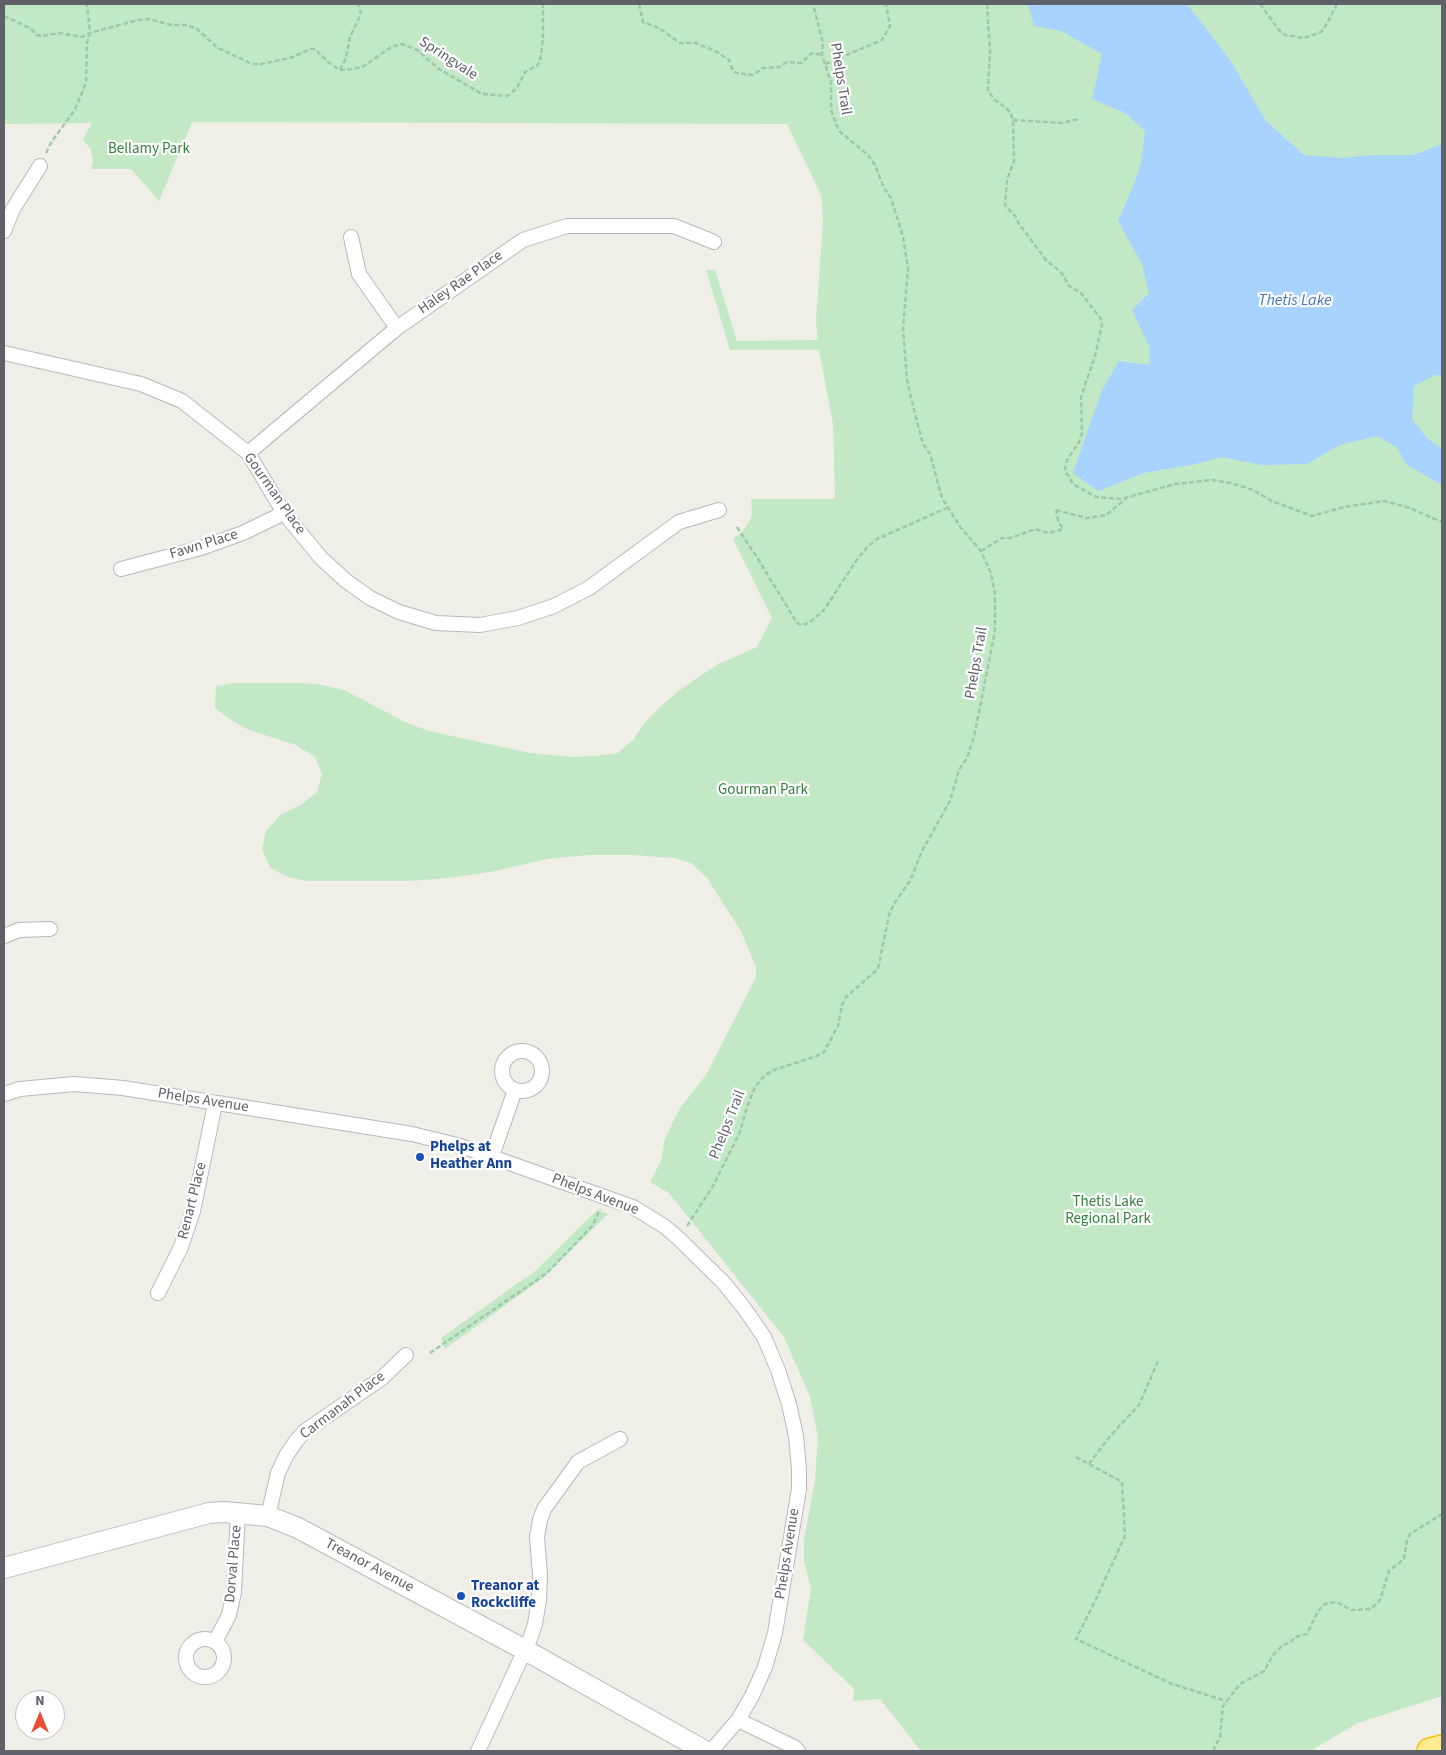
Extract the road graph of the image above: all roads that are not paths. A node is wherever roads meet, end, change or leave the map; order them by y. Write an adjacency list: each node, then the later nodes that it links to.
1 (40, 166): 2 (street)
2 (4, 231)
3 (351, 237): 5 (street)
4 (714, 242): 5 (street, Haley Rae Place)
5 (397, 328): 7 (street, Haley Rae Place)
6 (4, 353): 7 (street, Gourman Place)
7 (248, 453): 9 (street, Gourman Place)
8 (719, 510): 9 (street, Gourman Place)
9 (284, 512): 10 (street, Fawn Place)
10 (121, 569)
11 (50, 929): 12 (street)
12 (4, 936)
13 (515, 1090): 16 (street)
14 (4, 1094): 15 (street, Phelps Avenue)
15 (215, 1104): 16 (street, Phelps Avenue); 17 (street, Renart Place)
16 (492, 1156): 25 (street, Phelps Avenue)
17 (158, 1292)
18 (406, 1356): 21 (street, Carmanah Place)
19 (620, 1439): 24 (street)
20 (238, 1513): 21 (street, Treanor Avenue); 22 (street, Treanor Avenue); 23 (street, Dorval Place)
21 (268, 1516): 24 (street, Treanor Avenue)
22 (4, 1568)
23 (215, 1642)
24 (525, 1650): 27 (street); 28 (street, Treanor Avenue)
25 (738, 1720): 29 (street, Phelps Avenue); 30 (street)
26 (1442, 1748): 31 (highway)
27 (478, 1751)
28 (705, 1751)
29 (711, 1751)
30 (798, 1751)
31 (1430, 1751)

